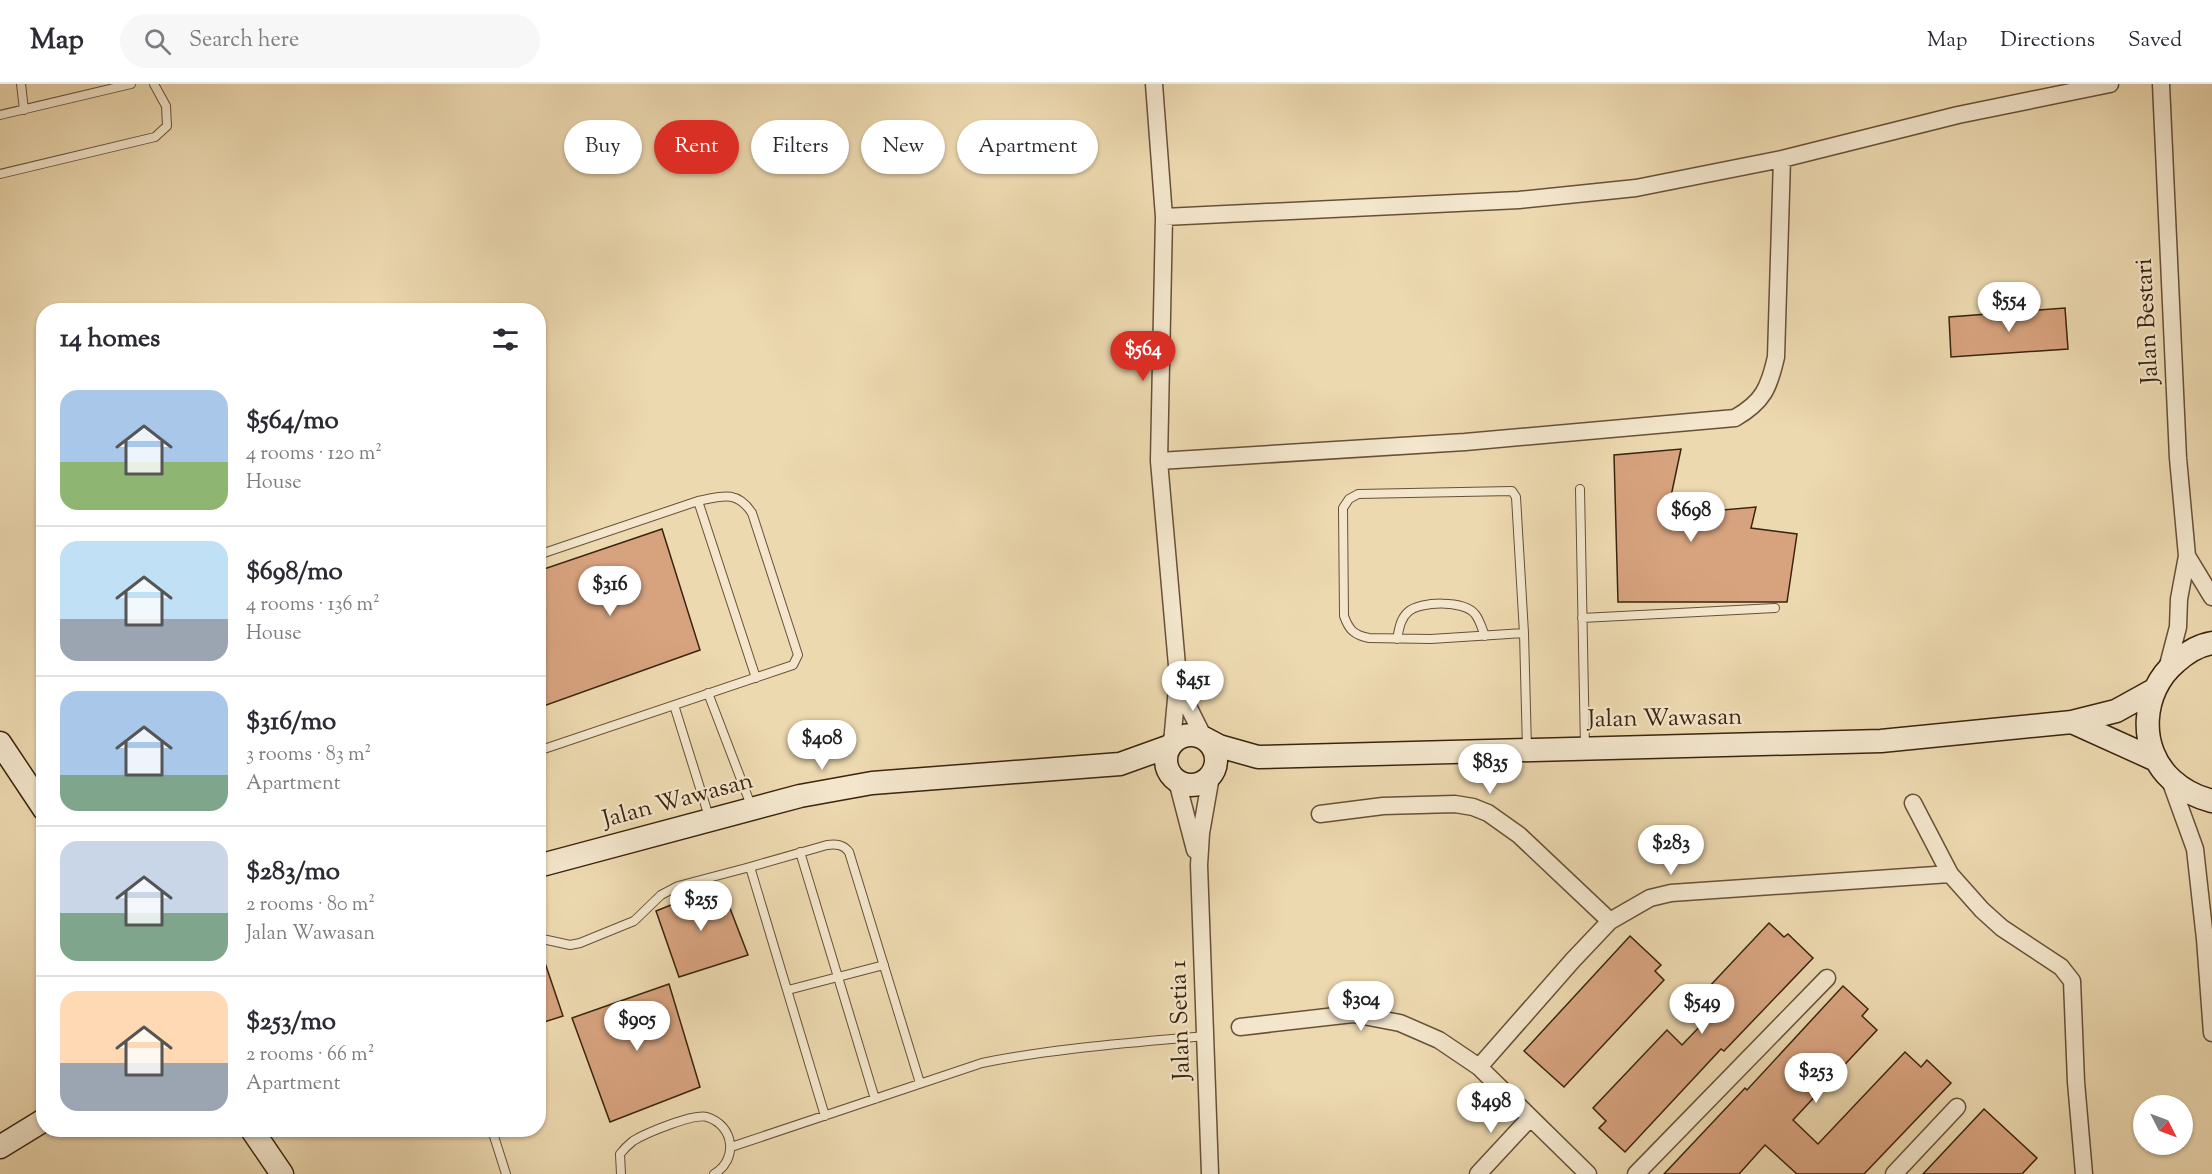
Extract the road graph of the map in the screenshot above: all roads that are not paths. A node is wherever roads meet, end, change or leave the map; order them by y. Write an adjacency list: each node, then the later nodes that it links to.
1 (21, 84): 7 (lane)
2 (131, 84): 7 (lane)
3 (154, 84): 10 (lane)
4 (1154, 84): 11 (street)
5 (2109, 84): 9 (street)
6 (2161, 84): 16 (street, Jalan Bestari)
7 (24, 110): 8 (lane)
8 (0, 116)
9 (1782, 159): 11 (street); 12 (street)
10 (0, 174)
11 (1164, 217): 12 (street)
12 (1159, 461): 25 (street)
13 (1580, 489): 19 (lane)
14 (698, 501): 15 (lane); 26 (lane); 26 (lane)
15 (546, 552)
16 (2187, 556): 17 (street, Jalan Bestari); 24 (street, Jalan Bestari)
17 (2212, 597)
18 (1775, 608): 19 (lane)
19 (1582, 618): 35 (lane)
20 (1524, 633): 21 (lane); 22 (lane); 36 (lane)
21 (1485, 636): 22 (lane); 22 (lane)
22 (1397, 639)
23 (2212, 643): 24 (street)
24 (2167, 669): 27 (street)
25 (1178, 677): 31 (street); 33 (street)
26 (756, 678): 28 (lane)
27 (2154, 690): 30 (street, Jalan Wawasan); 38 (street)
28 (708, 693): 29 (lane); 46 (lane)
29 (674, 705): 34 (lane); 48 (lane)
30 (2072, 722): 35 (street, Jalan Wawasan); 38 (street, Jalan Wawasan)
31 (1204, 738): 33 (street); 37 (street, Jalan Wawasan); 40 (street)
32 (0, 743): 43 (street)
33 (1171, 744): 39 (street, Jalan Wawasan); 42 (street)
34 (546, 748)
35 (1585, 748): 36 (street, Jalan Wawasan)
36 (1527, 750): 37 (street, Jalan Wawasan)
37 (1258, 757): 40 (street, Jalan Wawasan)
38 (2156, 760): 41 (street)
39 (1120, 764): 42 (street, Jalan Wawasan); 46 (street, Jalan Wawasan)
40 (1211, 776): 42 (street); 51 (street, Jalan Setia 1)
41 (2170, 780): 44 (street); 56 (street)
42 (1177, 781): 51 (street, Jalan Setia 1)
43 (36, 797)
44 (2212, 801)
45 (1913, 803): 53 (street)
46 (752, 809): 48 (street, Jalan Wawasan)
47 (1320, 814): 55 (street)
48 (710, 820): 50 (street, Jalan Wawasan)
49 (800, 852): 52 (lane); 58 (lane); 59 (lane)
50 (546, 864)
51 (1200, 865): 64 (street, Jalan Setia 1)
52 (750, 867): 57 (lane); 61 (lane)
53 (1950, 874): 55 (street); 85 (street)
54 (2212, 902): 56 (street)
55 (1610, 921): 65 (street)
56 (2205, 939): 63 (street)
57 (546, 940)
58 (884, 965): 59 (lane); 66 (lane)
59 (837, 977): 61 (lane); 67 (lane)
60 (1827, 978): 83 (street)
61 (788, 990): 69 (lane)
62 (1240, 1027): 65 (street)
63 (2212, 1033)
64 (1205, 1036): 66 (lane); 80 (street, Jalan Setia 1)
65 (1479, 1067): 70 (street)
66 (920, 1083): 67 (lane)
67 (875, 1099): 69 (lane)
68 (1957, 1107): 84 (street)
69 (825, 1116): 75 (lane)
70 (1530, 1118): 81 (street); 82 (street)
71 (36, 1125): 74 (street)
72 (257, 1137): 76 (street)
73 (494, 1137): 77 (lane)
74 (0, 1147)
75 (731, 1147): 78 (lane); 79 (lane)
76 (282, 1174)
77 (506, 1174)
78 (621, 1174)
79 (714, 1174)
80 (1210, 1174)
81 (1478, 1174)
82 (1588, 1174)
83 (1636, 1174)
84 (1894, 1174)
85 (2084, 1174)

